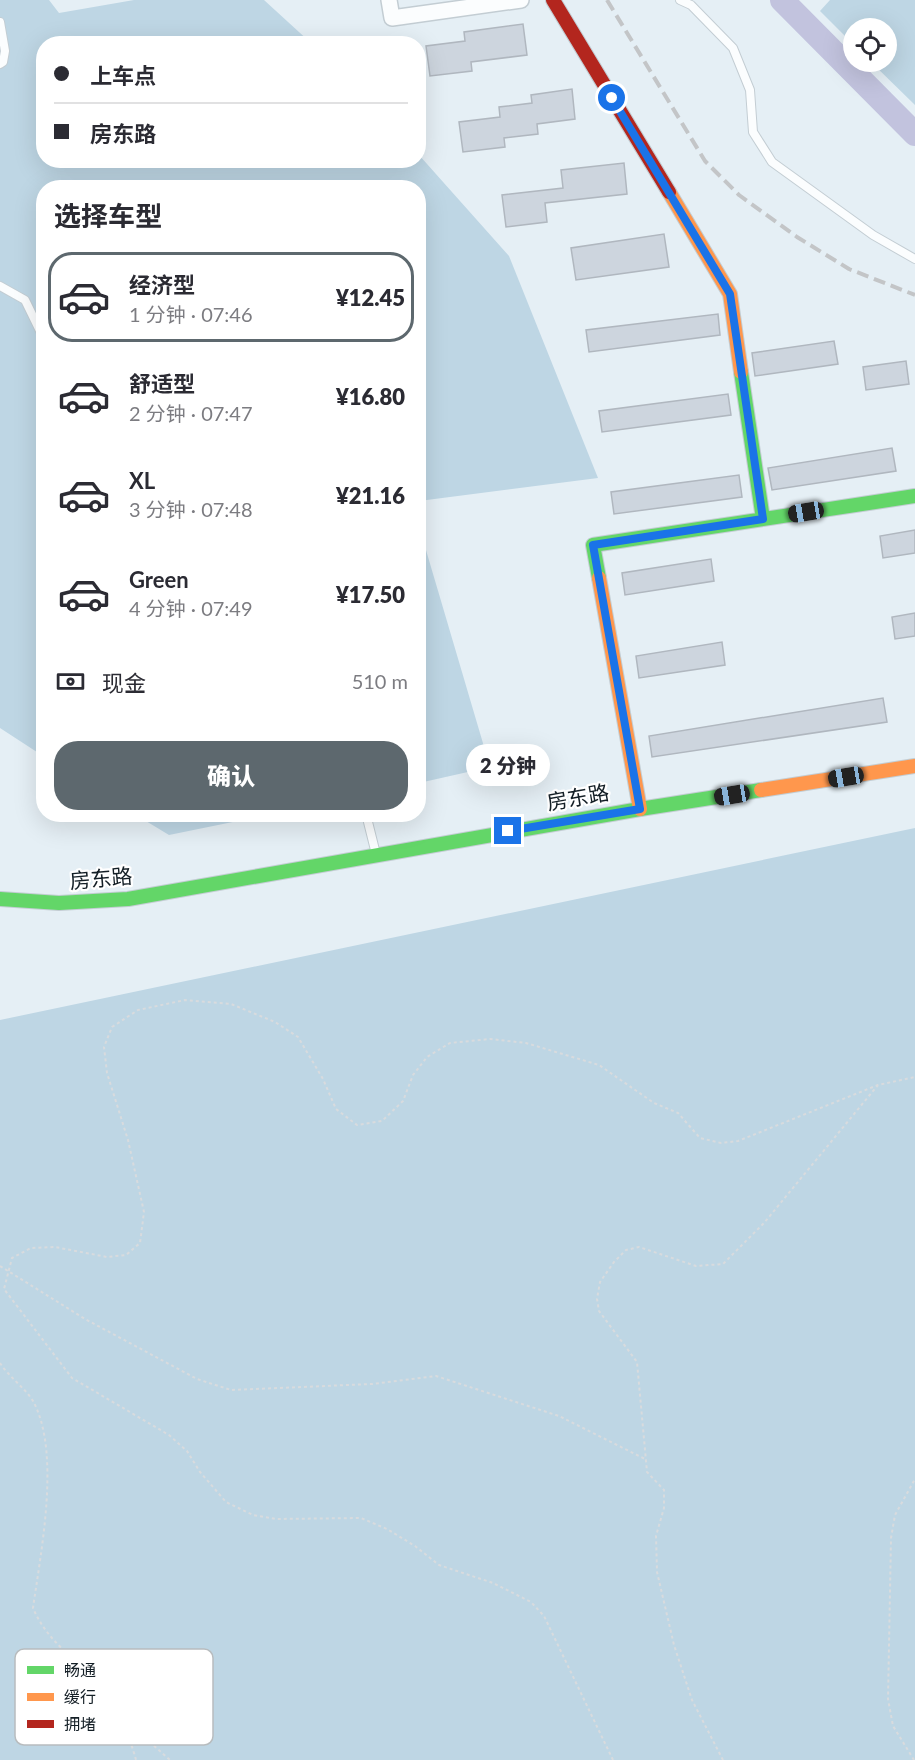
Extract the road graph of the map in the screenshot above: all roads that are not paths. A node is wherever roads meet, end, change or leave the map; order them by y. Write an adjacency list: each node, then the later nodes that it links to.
1 (389, 0): 2 (street)
2 (521, 0)
3 (553, 0): 11 (street)
4 (680, 0): 7 (lane)
5 (0, 22): 6 (lane)
6 (0, 64)
7 (915, 260)
8 (0, 286): 9 (lane)
9 (36, 323)
10 (915, 495): 11 (street)
11 (763, 519): 13 (street)
12 (915, 766): 13 (street, 房东路)
13 (640, 809): 15 (street, 房东路)
14 (368, 822): 15 (lane)
15 (376, 854): 16 (street, 房东路)
16 (0, 899)

